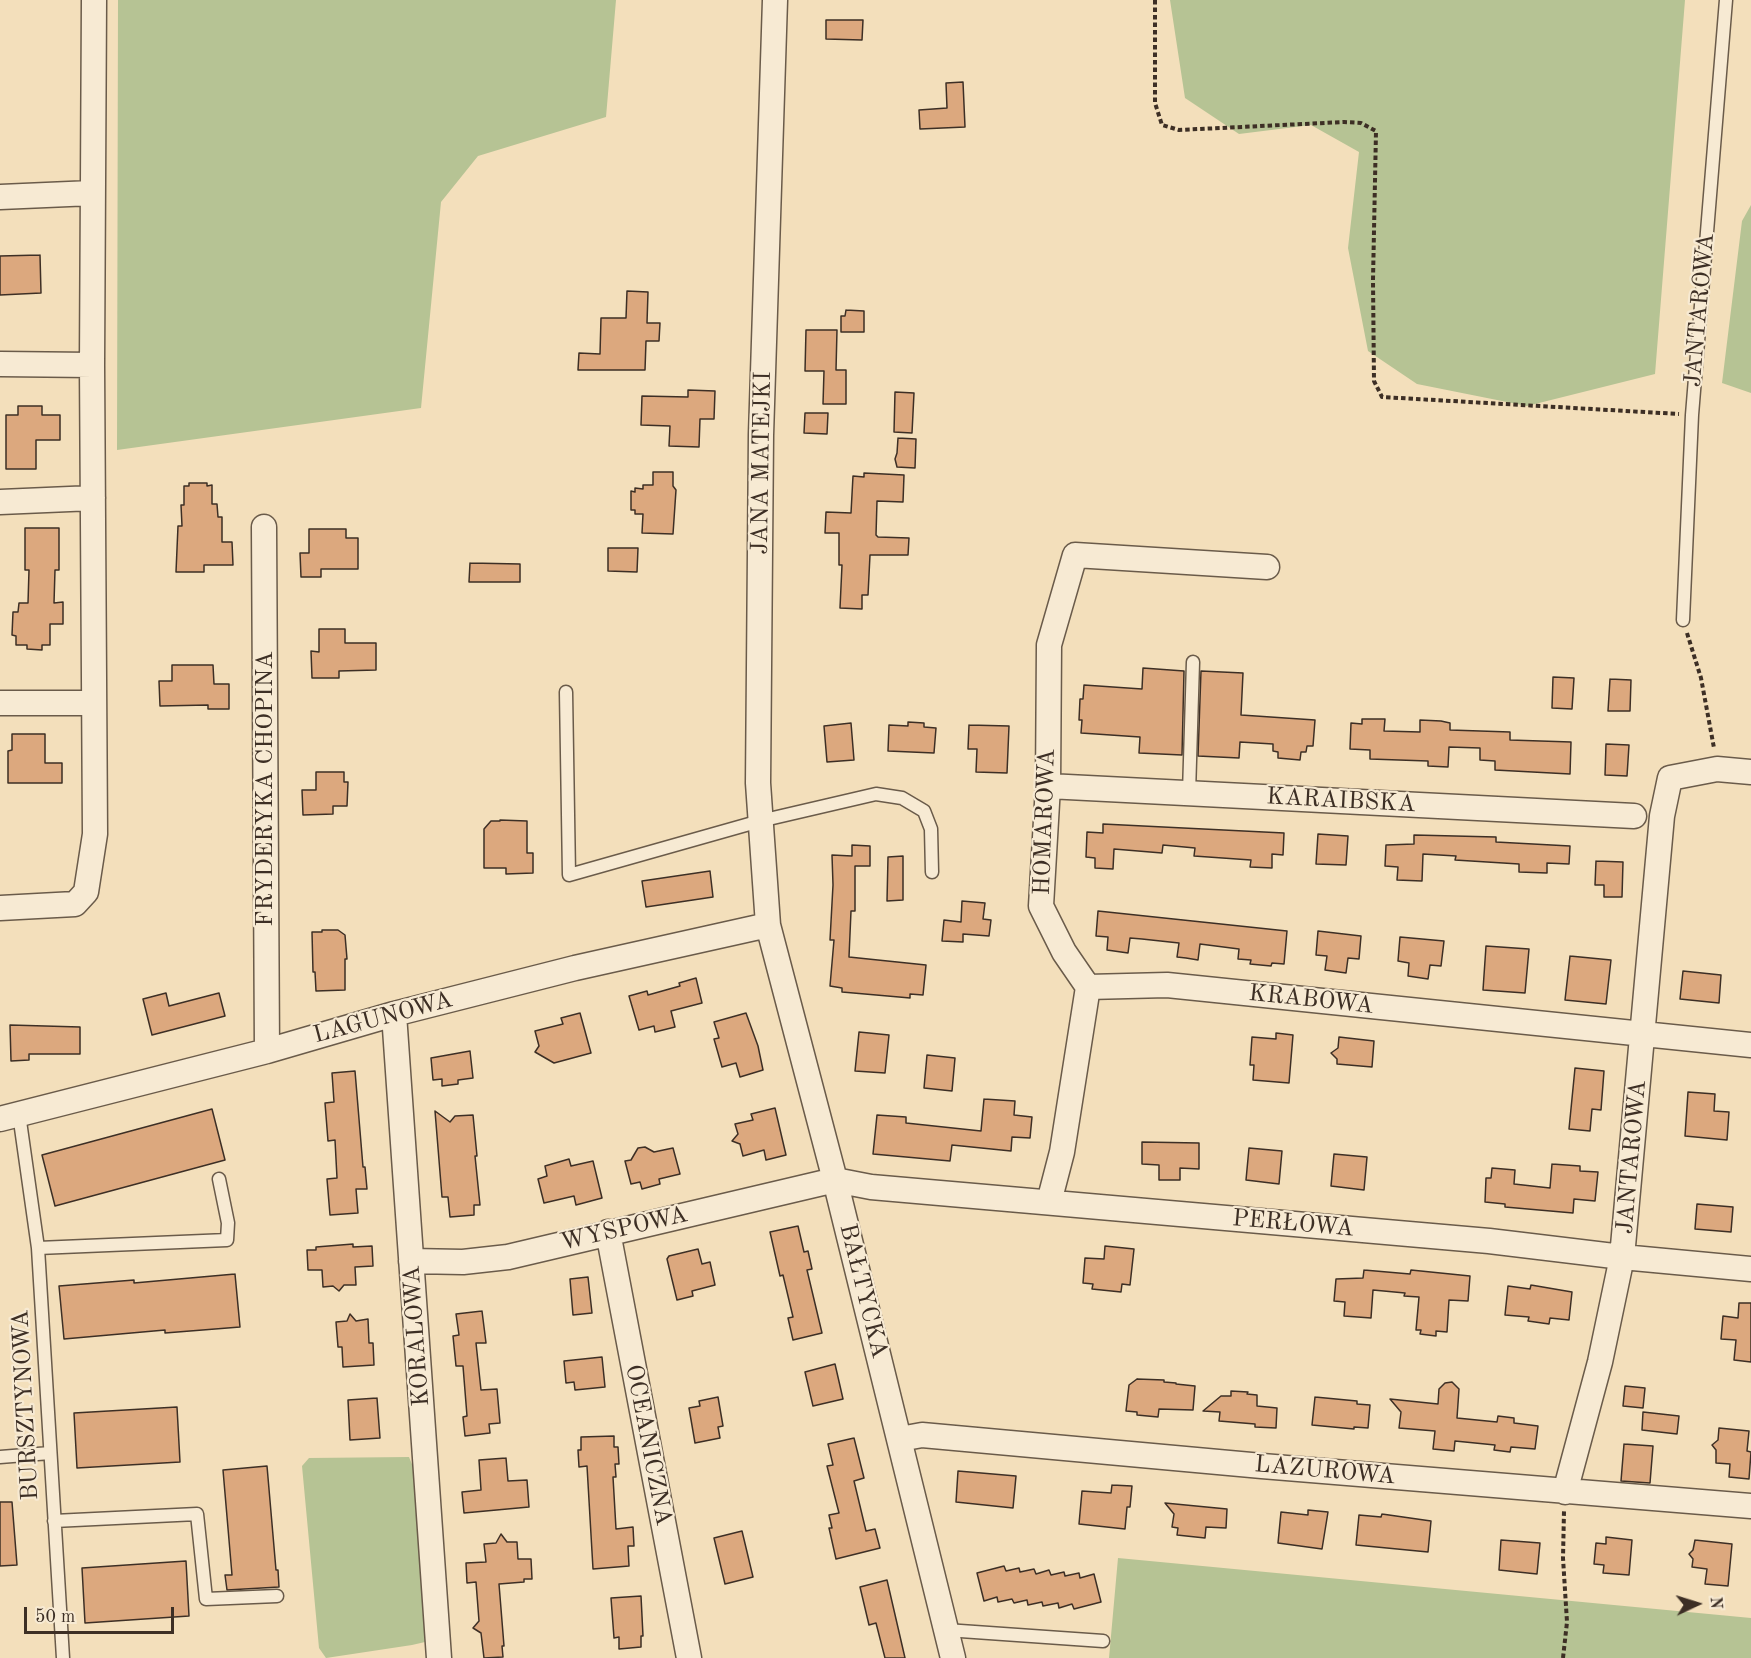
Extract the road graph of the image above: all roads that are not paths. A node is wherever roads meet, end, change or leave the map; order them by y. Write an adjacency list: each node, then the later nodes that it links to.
1 (94, 0): 4 (street)
2 (775, 0): 21 (street, JANA MATEJKI)
3 (1726, 0): 12 (lane, JANTAROWA)
4 (92, 193): 5 (street); 7 (street)
5 (0, 197)
6 (0, 364): 7 (street)
7 (92, 365): 8 (street)
8 (93, 498): 9 (street); 16 (street)
9 (0, 501)
10 (264, 527): 29 (street, FRYDERYKA CHOPINA)
11 (1267, 567): 18 (street, HOMAROWA)
12 (1683, 620)
13 (1193, 662): 19 (lane)
14 (566, 692): 21 (lane)
15 (0, 703): 16 (street)
16 (94, 703): 23 (street)
17 (1751, 772): 27 (street, JANTAROWA)
18 (1048, 786): 19 (street, KARAIBSKA); 25 (street, HOMAROWA)
19 (1189, 793): 20 (street, KARAIBSKA)
20 (1634, 816)
21 (760, 821): 22 (lane); 24 (street, JANA MATEJKI)
22 (932, 872)
23 (0, 908)
24 (768, 925): 26 (street, LAGUNOWA); 32 (street, BAŁTYCKA)
25 (1088, 987): 27 (street, KRABOWA); 33 (street)
26 (394, 1014): 29 (street, LAGUNOWA); 37 (street, KORALOWA)
27 (1643, 1034): 28 (street, KRABOWA); 36 (street, JANTAROWA)
28 (1751, 1045)
29 (267, 1050): 30 (street, LAGUNOWA)
30 (10, 1116): 35 (lane, BURSZTYNOWA)
31 (219, 1179): 35 (lane)
32 (835, 1180): 33 (street, PERŁOWA); 34 (street, WYSPOWA); 39 (street, BAŁTYCKA)
33 (1049, 1202): 36 (street, PERŁOWA)
34 (608, 1232): 37 (street, WYSPOWA); 50 (street, OCEANICZNA)
35 (38, 1248): 40 (lane, BURSZTYNOWA)
36 (1622, 1257): 38 (street, PERŁOWA); 42 (street, JANTAROWA)
37 (411, 1261): 49 (street, KORALOWA)
38 (1751, 1269)
39 (900, 1439): 42 (street, LAZUROWA); 46 (street, BAŁTYCKA)
40 (50, 1453): 41 (lane); 44 (lane, BURSZTYNOWA)
41 (0, 1457)
42 (1565, 1492): 43 (street, LAZUROWA)
43 (1751, 1506)
44 (54, 1521): 45 (lane); 48 (lane, BURSZTYNOWA)
45 (277, 1596)
46 (946, 1630): 47 (lane); 51 (street, BAŁTYCKA)
47 (1103, 1641)
48 (63, 1658)
49 (439, 1658)
50 (689, 1658)
51 (953, 1658)

